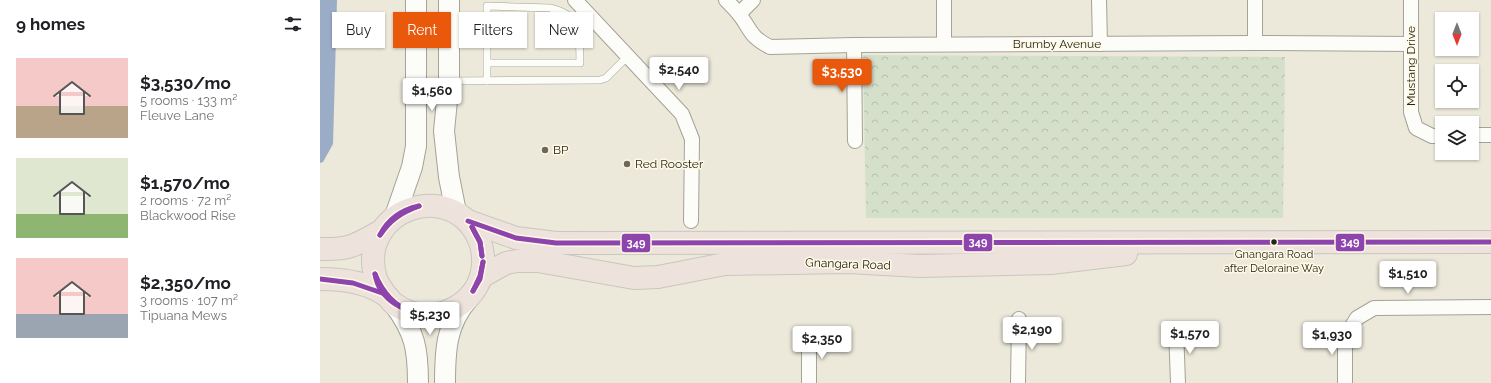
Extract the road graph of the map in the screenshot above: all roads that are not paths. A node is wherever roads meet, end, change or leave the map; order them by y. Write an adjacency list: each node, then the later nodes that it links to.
1 (416, 0): 24 (main road)
2 (449, 0): 18 (main road)
3 (575, 0): 16 (street)
4 (726, 0): 10 (street, Brumby Avenue)
5 (753, 0): 10 (street)
6 (944, 0): 12 (street)
7 (1100, 0): 13 (street)
8 (1255, 0): 11 (street)
9 (1411, 0): 14 (street, Mustang Drive)
10 (739, 14): 15 (street, Brumby Avenue)
11 (1255, 43): 13 (street, Brumby Avenue); 14 (street, Brumby Avenue)
12 (944, 44): 13 (street, Brumby Avenue); 15 (street, Brumby Avenue)
13 (1100, 44)
14 (1410, 44): 21 (street, Mustang Drive)
15 (854, 45): 23 (street)
16 (628, 56): 19 (lane); 26 (street)
17 (487, 63): 17 (lane); 19 (lane)
18 (449, 81): 19 (lane); 25 (main road)
19 (487, 81)
20 (1491, 135): 22 (street)
21 (1435, 136)
22 (1479, 136)
23 (855, 141)
24 (395, 216): 25 (main road); 27 (main road)
25 (462, 217): 28 (main road, Gnangara Road); 32 (main road)
26 (691, 221)
27 (381, 231): 30 (main road); 33 (main road)
28 (1221, 242): 29 (main road, Gnangara Road); 32 (main road, Gnangara Road)
29 (1491, 242)
30 (320, 249)
31 (320, 279): 33 (main road)
32 (476, 285): 33 (main road); 39 (main road)
33 (390, 299): 38 (main road)
34 (1491, 307): 43 (street)
35 (1019, 318): 41 (street)
36 (1176, 329): 42 (street)
37 (809, 336): 40 (street)
38 (418, 383)
39 (445, 383)
40 (809, 383)
41 (1018, 383)
42 (1178, 383)
43 (1345, 383)

